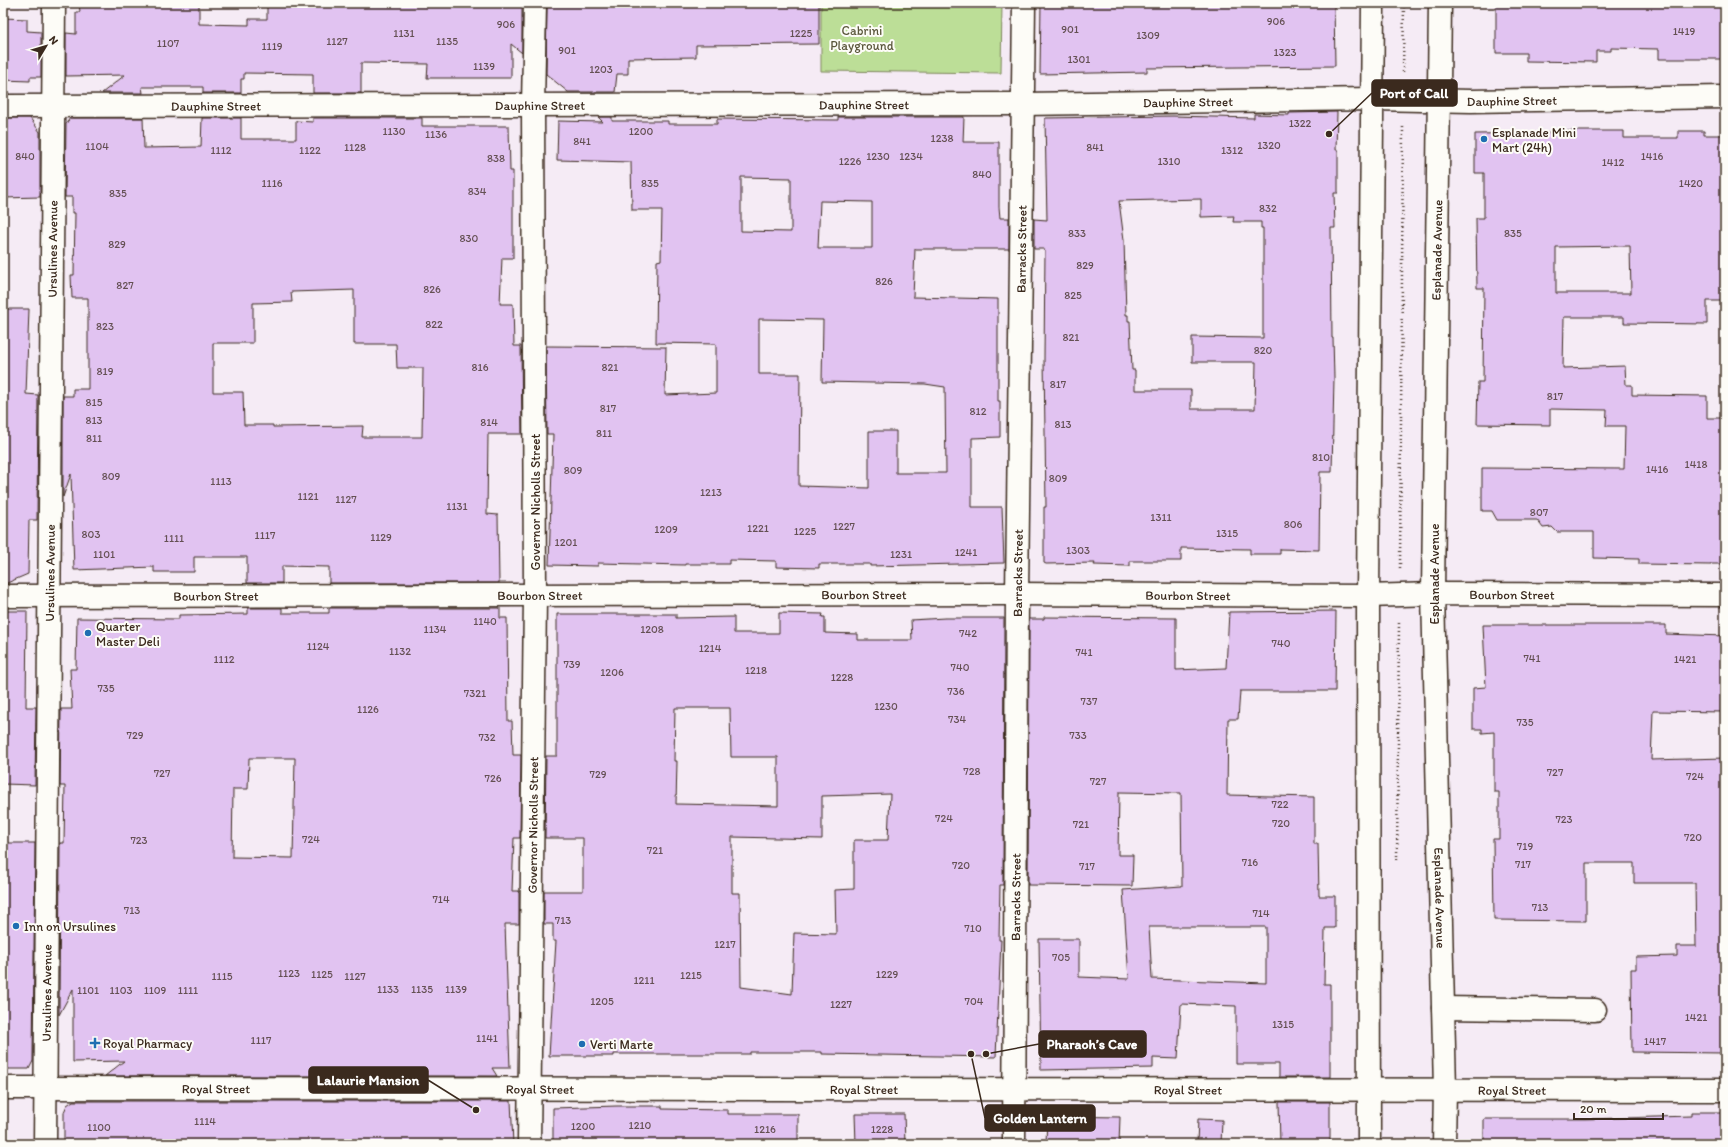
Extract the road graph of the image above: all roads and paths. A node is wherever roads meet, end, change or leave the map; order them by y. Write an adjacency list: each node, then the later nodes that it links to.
1 (54, 3): 10 (street, Ursulines Avenue)
2 (534, 3): 11 (street, Governor Nicholls Street)
3 (1024, 3): 9 (street, Barracks Street)
4 (1373, 3): 7 (street)
5 (1440, 3): 8 (street, Esplanade Avenue)
6 (1725, 97): 8 (street, Dauphine Street)
7 (1372, 98): 8 (street, Dauphine Street); 9 (street, Dauphine Street); 19 (street)
8 (1439, 100): 13 (street, Esplanade Avenue)
9 (1023, 104): 11 (street, Dauphine Street); 14 (street, Barracks Street)
10 (53, 105): 11 (street, Dauphine Street); 12 (street, Dauphine Street); 17 (street, Ursulines Avenue)
11 (533, 105): 18 (street, Governor Nicholls Street)
12 (3, 106)
13 (1433, 594): 15 (street, Bourbon Street); 19 (street, Bourbon Street); 20 (street, Esplanade Avenue)
14 (1017, 595): 18 (street, Bourbon Street); 19 (street, Bourbon Street); 25 (street, Barracks Street)
15 (1725, 595)
16 (3, 596): 17 (street, Bourbon Street)
17 (49, 596): 18 (street, Bourbon Street); 23 (street, Ursulines Avenue)
18 (535, 596): 24 (street, Governor Nicholls Street)
19 (1368, 596): 26 (street)
20 (1443, 1008): 21 (street); 27 (street, Esplanade Avenue)
21 (1595, 1010)
22 (3, 1088): 23 (street, Royal Street)
23 (45, 1088): 24 (street, Royal Street); 29 (street, Ursulines Avenue)
24 (530, 1088): 25 (street, Royal Street); 30 (street, Governor Nicholls Street)
25 (1014, 1089): 26 (street, Royal Street); 31 (street, Barracks Street)
26 (1368, 1090): 27 (street, Royal Street); 32 (street)
27 (1445, 1090): 28 (street, Royal Street); 33 (street, Esplanade Avenue)
28 (1725, 1090)
29 (45, 1144)
30 (529, 1144)
31 (1014, 1144)
32 (1369, 1144)
33 (1444, 1144)

